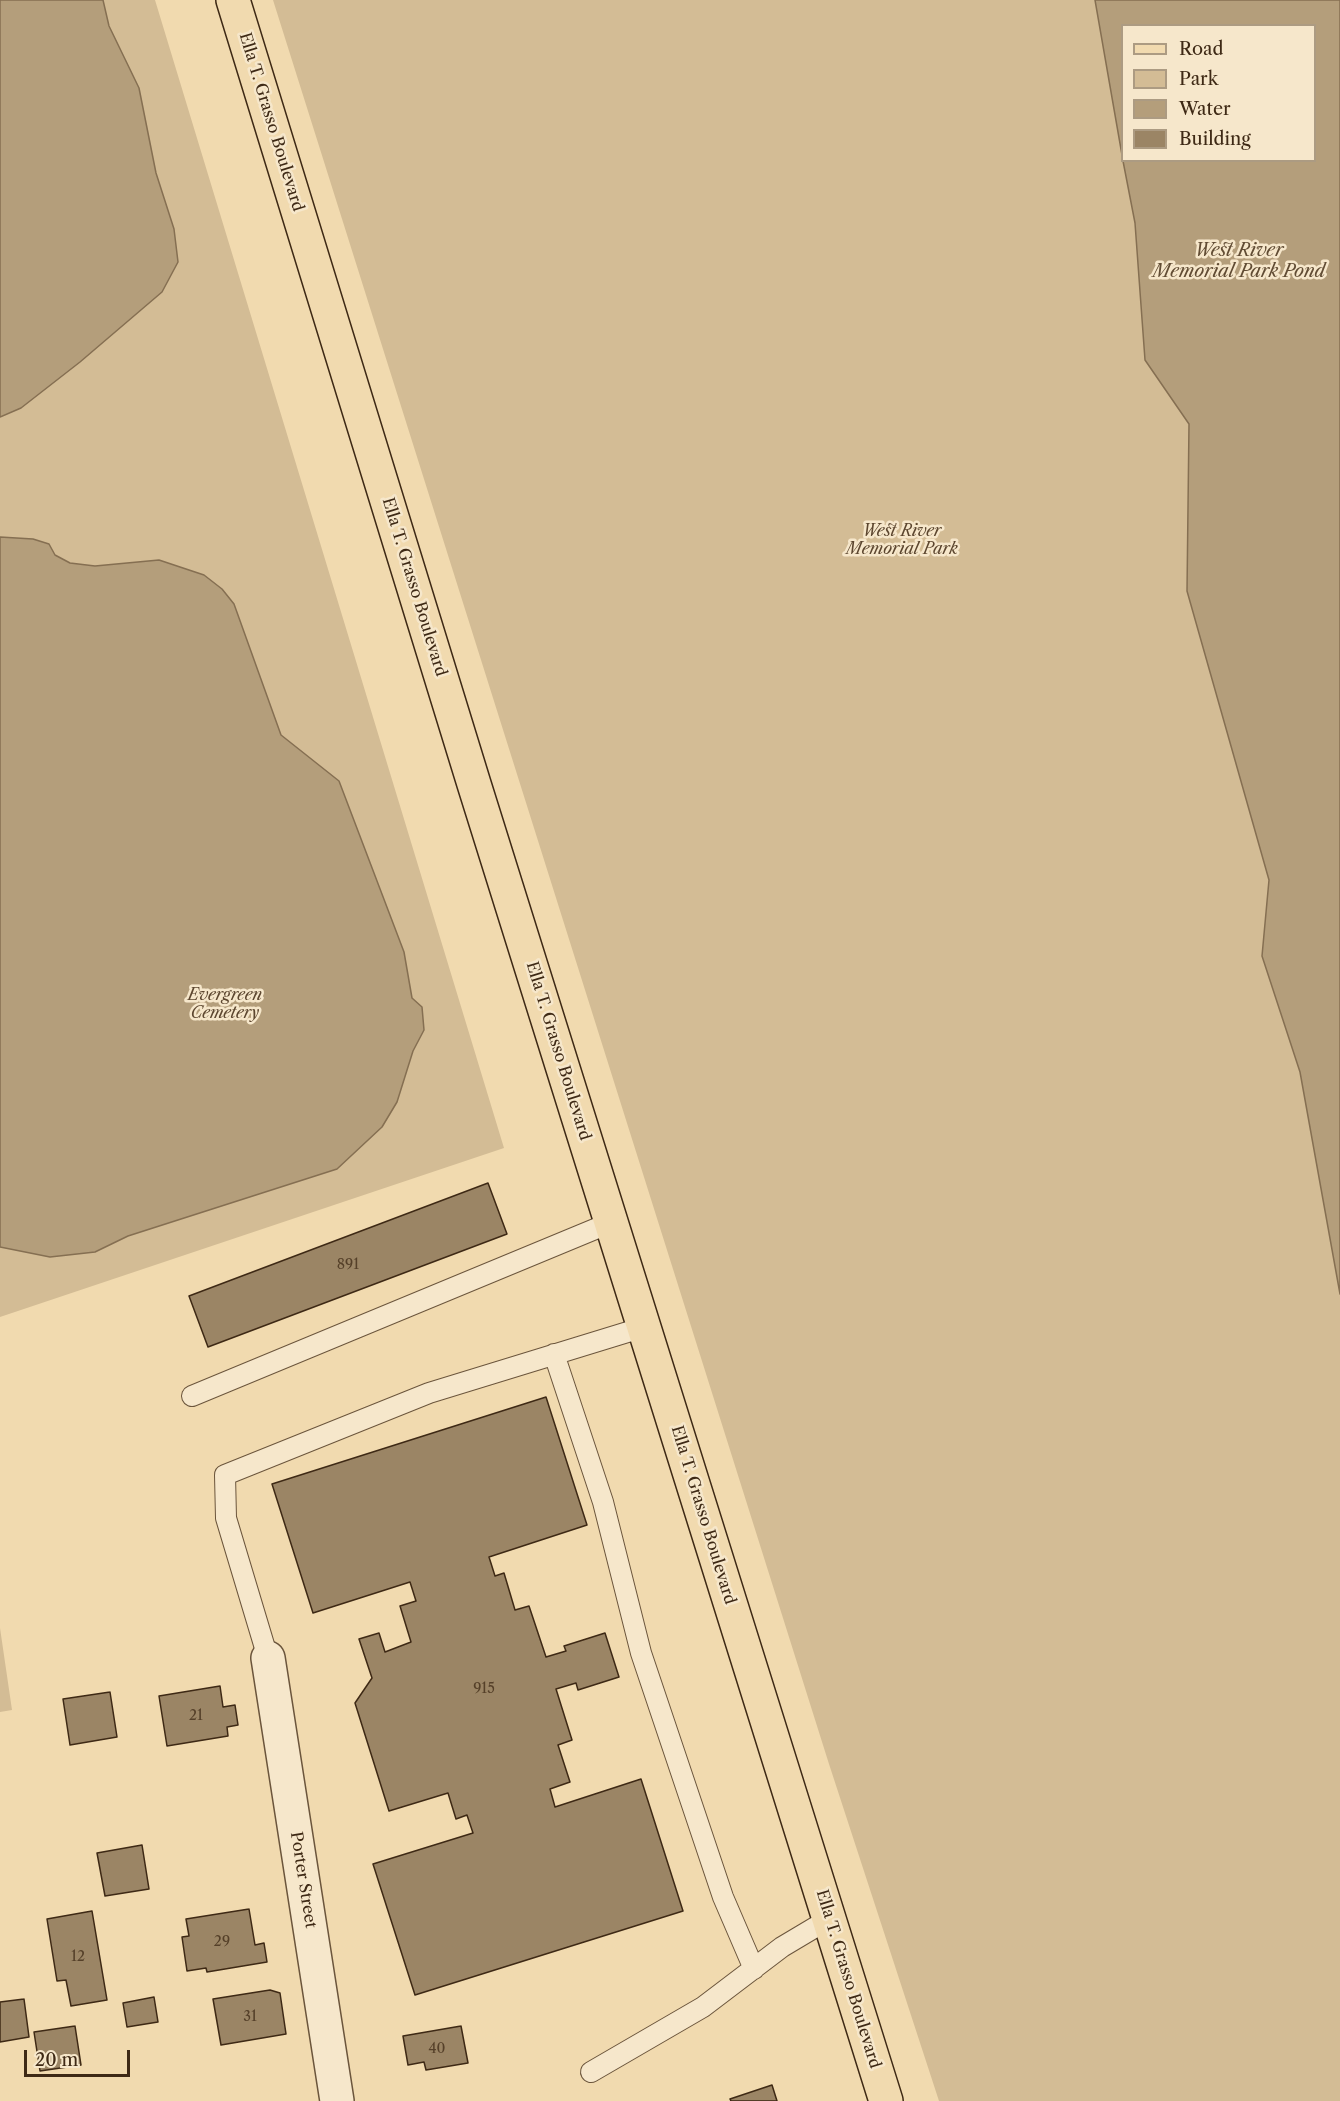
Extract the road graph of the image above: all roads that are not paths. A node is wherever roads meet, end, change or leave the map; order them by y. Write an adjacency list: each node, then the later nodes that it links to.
1 (233, 0): 2 (main road, Ella T. Grasso Boulevard)
2 (612, 1222): 3 (main road, Ella T. Grasso Boulevard); 5 (lane)
3 (644, 1327): 4 (lane); 7 (main road, Ella T. Grasso Boulevard)
4 (554, 1354): 6 (lane); 8 (lane)
5 (192, 1396)
6 (268, 1658): 10 (street, Porter Street)
7 (829, 1919): 8 (lane); 11 (main road, Ella T. Grasso Boulevard)
8 (754, 1969): 9 (lane)
9 (591, 2072)
10 (337, 2101)
11 (886, 2101)

